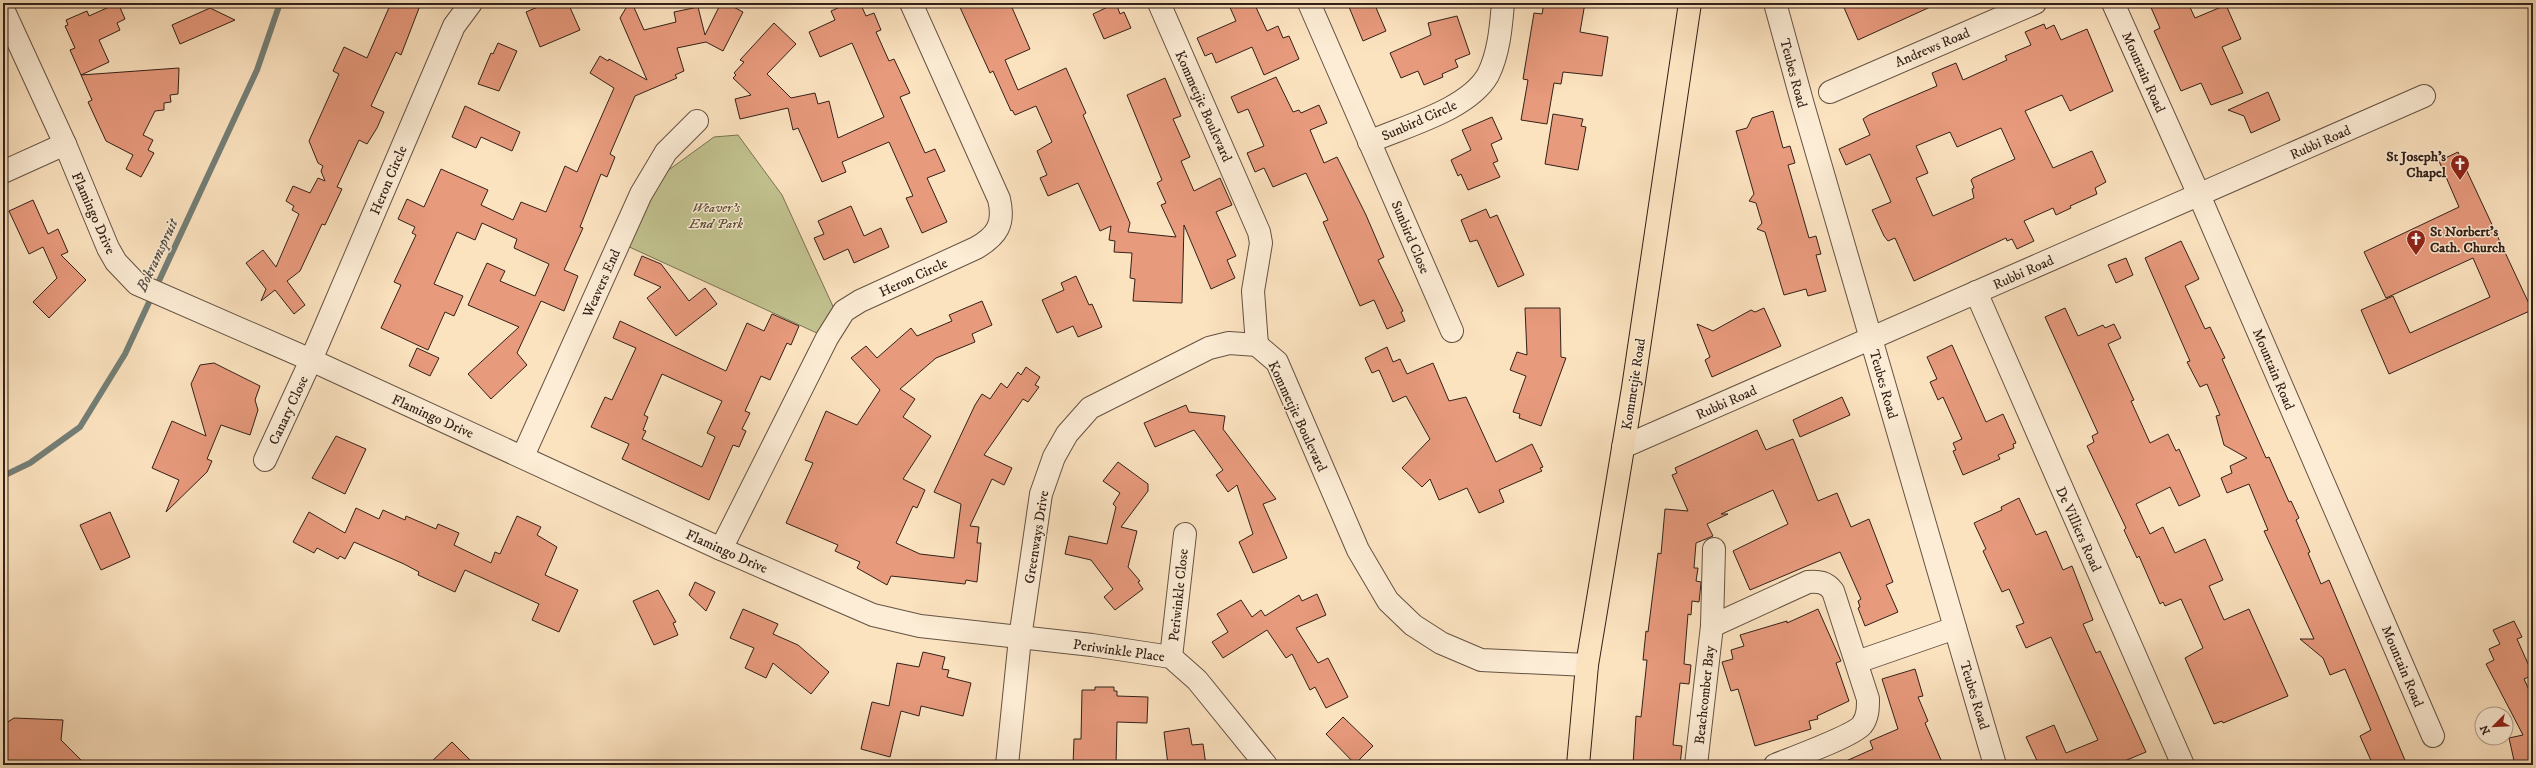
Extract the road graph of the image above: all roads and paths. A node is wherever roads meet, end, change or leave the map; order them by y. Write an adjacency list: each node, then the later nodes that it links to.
1 (471, 3): 22 (street, Heron Circle)
2 (911, 3): 27 (street, Heron Circle)
3 (1159, 3): 21 (street, Kommetjie Boulevard)
4 (1309, 3): 14 (street, Sunbird Circle)
5 (1503, 3): 14 (street, Sunbird Circle)
6 (1690, 3): 23 (main road, Kommetjie Road)
7 (1775, 3): 20 (street, Teubes Road)
8 (2035, 3): 11 (street, Andrews Road)
9 (2113, 3): 17 (street, Mountain Road)
10 (3, 9): 15 (street, Flamingo Drive)
11 (1830, 92)
12 (2424, 96): 17 (street, Rubbi Road)
13 (697, 121): 24 (street, Weavers End)
14 (1369, 142): 19 (street, Sunbird Close)
15 (65, 144): 16 (street); 22 (street, Flamingo Drive)
16 (3, 172)
17 (2199, 195): 18 (street, Rubbi Road); 35 (street, Mountain Road)
18 (1976, 292): 20 (street, Rubbi Road); 42 (street, De Villiers Road)
19 (1452, 332)
20 (1871, 338): 23 (street, Rubbi Road); 30 (street, Teubes Road)
21 (1257, 345): 31 (street, Greenways Drive); 34 (street, Kommetjie Boulevard)
22 (311, 360): 24 (street, Flamingo Drive); 25 (street, Canary Close)
23 (1623, 447): 34 (main road, Kommetjie Road)
24 (523, 456): 27 (street, Flamingo Drive)
25 (265, 460)
26 (1185, 534): 32 (street, Periwinkle Close)
27 (721, 549): 31 (street, Flamingo Drive)
28 (1714, 549): 29 (street, Beachcomber Bay)
29 (1712, 626): 33 (street, Beachcomber Bay); 39 (street, Beachcomber Bay)
30 (1955, 628): 33 (street); 41 (street, Teubes Road)
31 (1020, 638): 32 (street, Periwinkle Place); 36 (street, Greenways Drive)
32 (1171, 657): 37 (street, Periwinkle Place)
33 (1857, 662): 40 (street, Beachcomber Bay)
34 (1587, 665): 38 (main road, Kommetjie Road)
35 (2433, 736)
36 (1007, 765)
37 (1266, 765)
38 (1578, 765)
39 (1696, 765)
40 (1775, 765)
41 (1996, 765)
42 (2182, 765)

